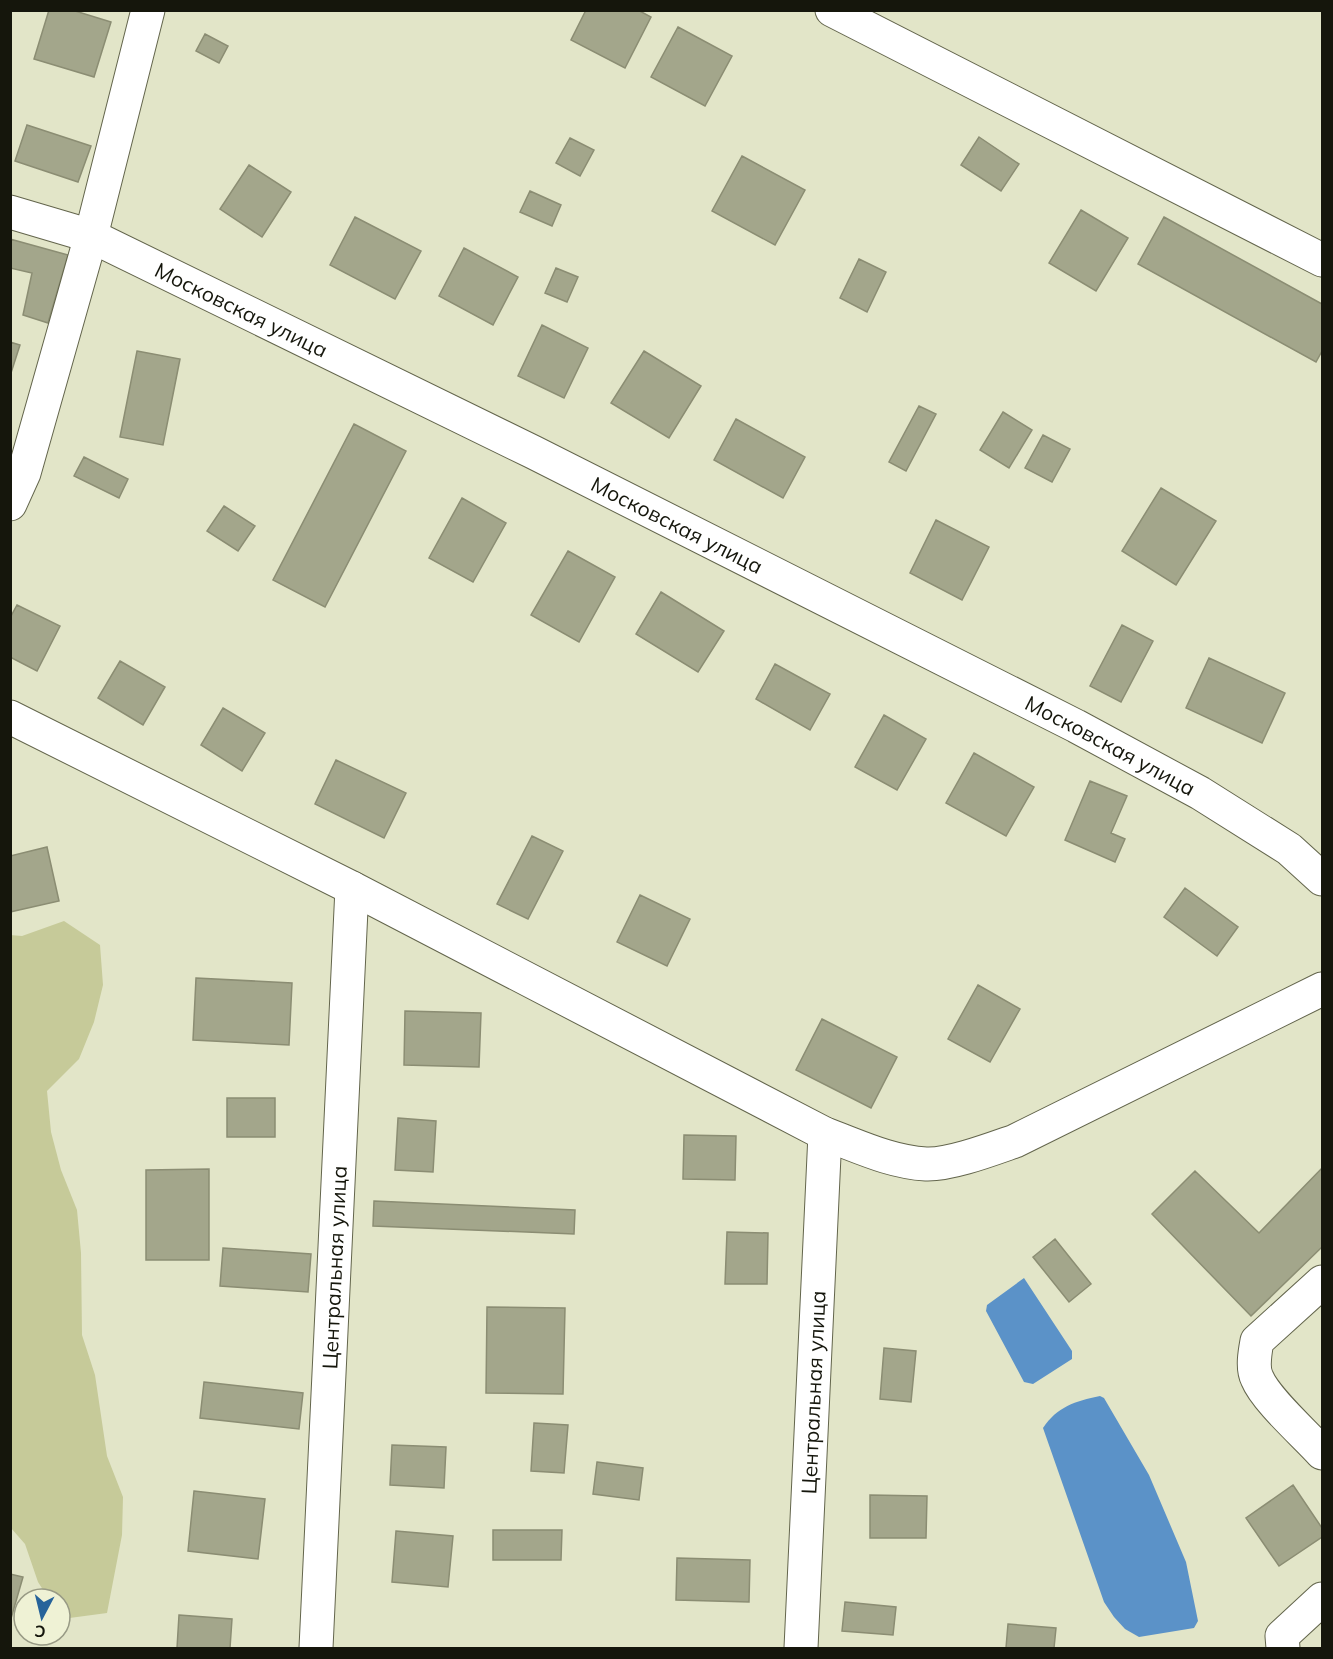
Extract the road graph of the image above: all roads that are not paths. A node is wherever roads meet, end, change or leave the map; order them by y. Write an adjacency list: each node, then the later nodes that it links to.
1 (148, 10): 4 (street)
2 (832, 10): 5 (street)
3 (10, 212): 4 (street, Московская улица)
4 (91, 236): 6 (street); 8 (street, Московская улица)
5 (1323, 260)
6 (10, 504)
7 (10, 717): 9 (street)
8 (1323, 879)
9 (352, 888): 11 (street); 15 (street, Центральная улица)
10 (1323, 989): 11 (street)
11 (825, 1134): 16 (street, Центральная улица)
12 (1323, 1282): 13 (street)
13 (1323, 1453)
14 (1323, 1599): 17 (street)
15 (316, 1648)
16 (801, 1648)
17 (1283, 1648)

